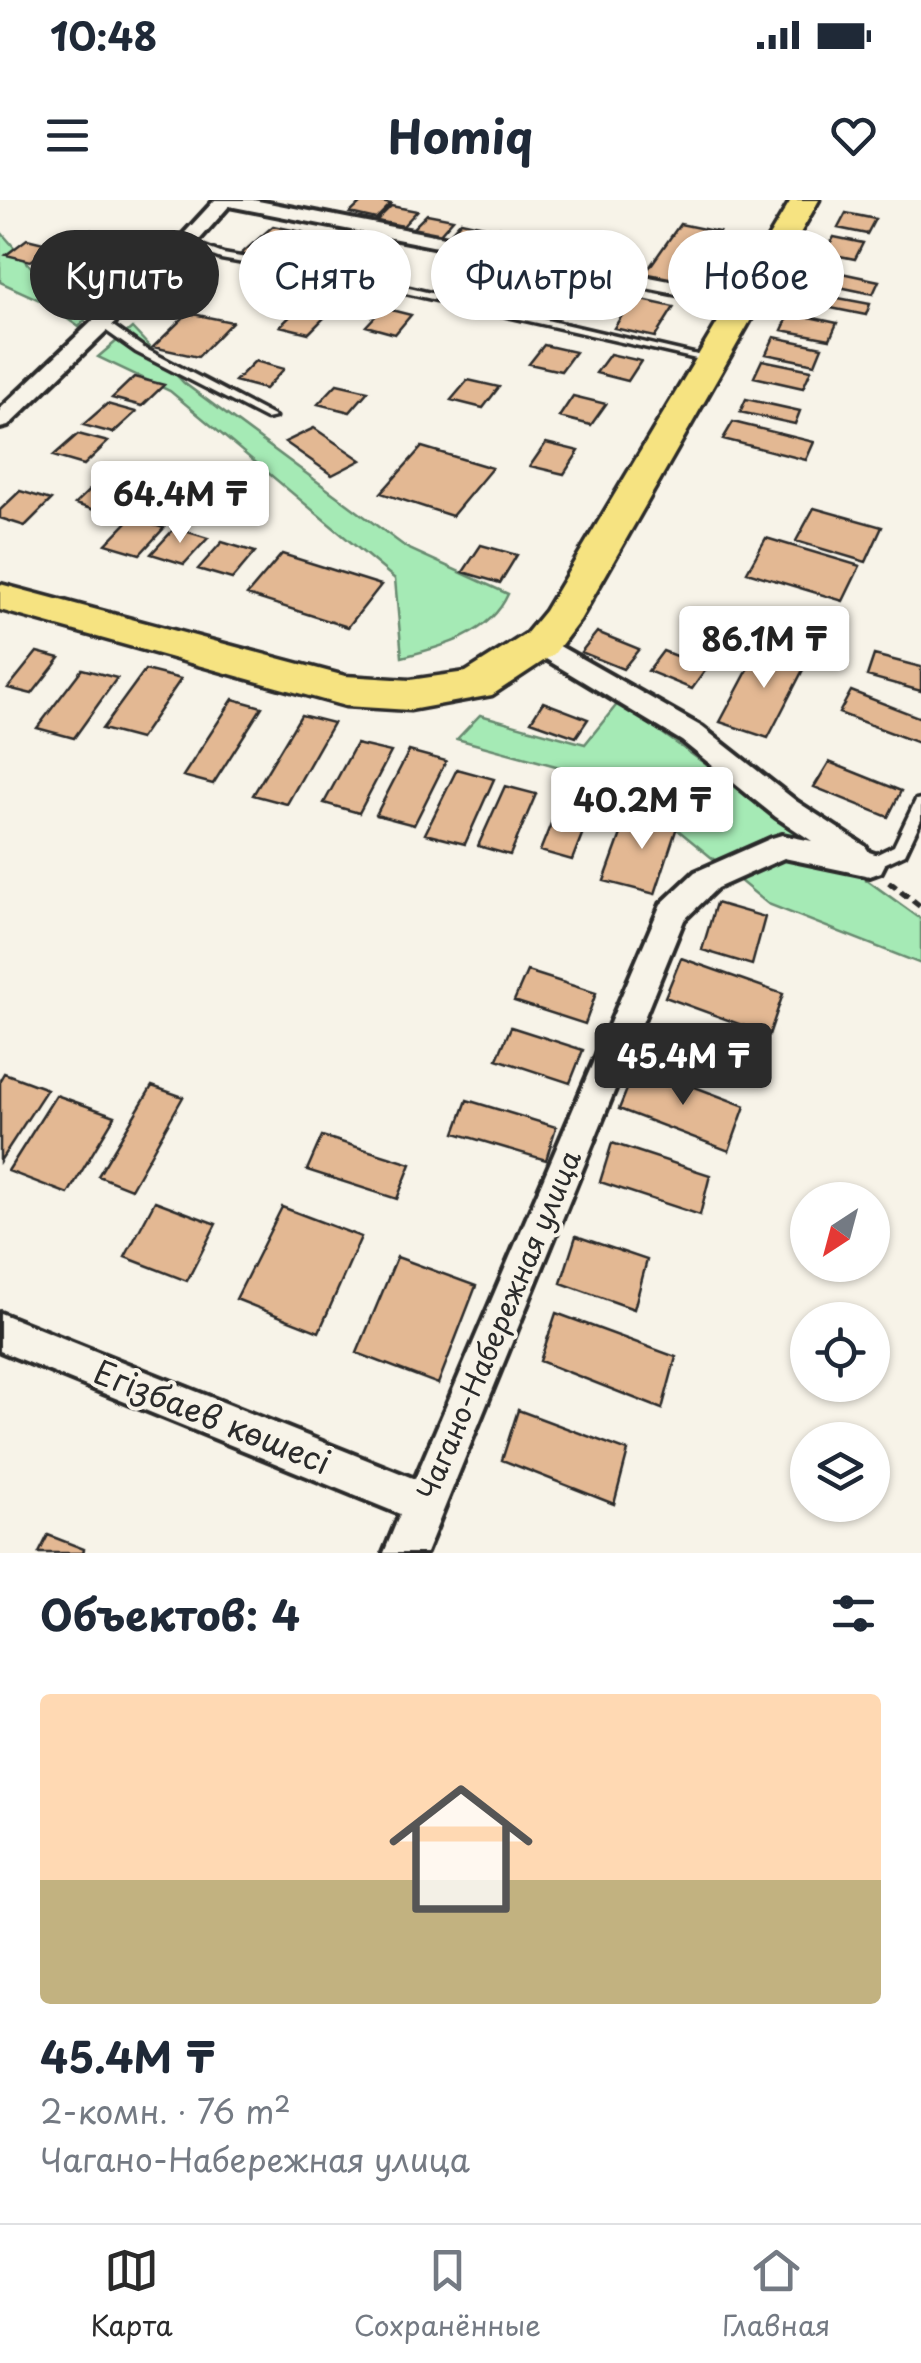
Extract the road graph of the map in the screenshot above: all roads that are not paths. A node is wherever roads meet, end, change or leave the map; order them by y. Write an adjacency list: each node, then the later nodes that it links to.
1 (225, 200): 4 (street); 8 (street)
2 (774, 200): 5 (main road)
3 (805, 200): 6 (main road)
4 (198, 230)
5 (762, 230)
6 (783, 230)
7 (219, 255): 12 (lane)
8 (668, 287)
9 (106, 320): 11 (street)
10 (721, 320): 12 (main road)
11 (102, 324): 13 (lane); 14 (street)
12 (700, 357): 15 (main road); 17 (main road)
13 (270, 417)
14 (0, 422)
15 (0, 577)
16 (0, 598): 17 (main road)
17 (540, 644): 19 (street)
18 (921, 804): 19 (lane)
19 (870, 864): 21 (street, Чагано-Набережная улица)
20 (0, 1332): 21 (street, Егізбаев көшесі)
21 (424, 1503): 22 (street, Чагано-Набережная улица)
22 (406, 1553)

